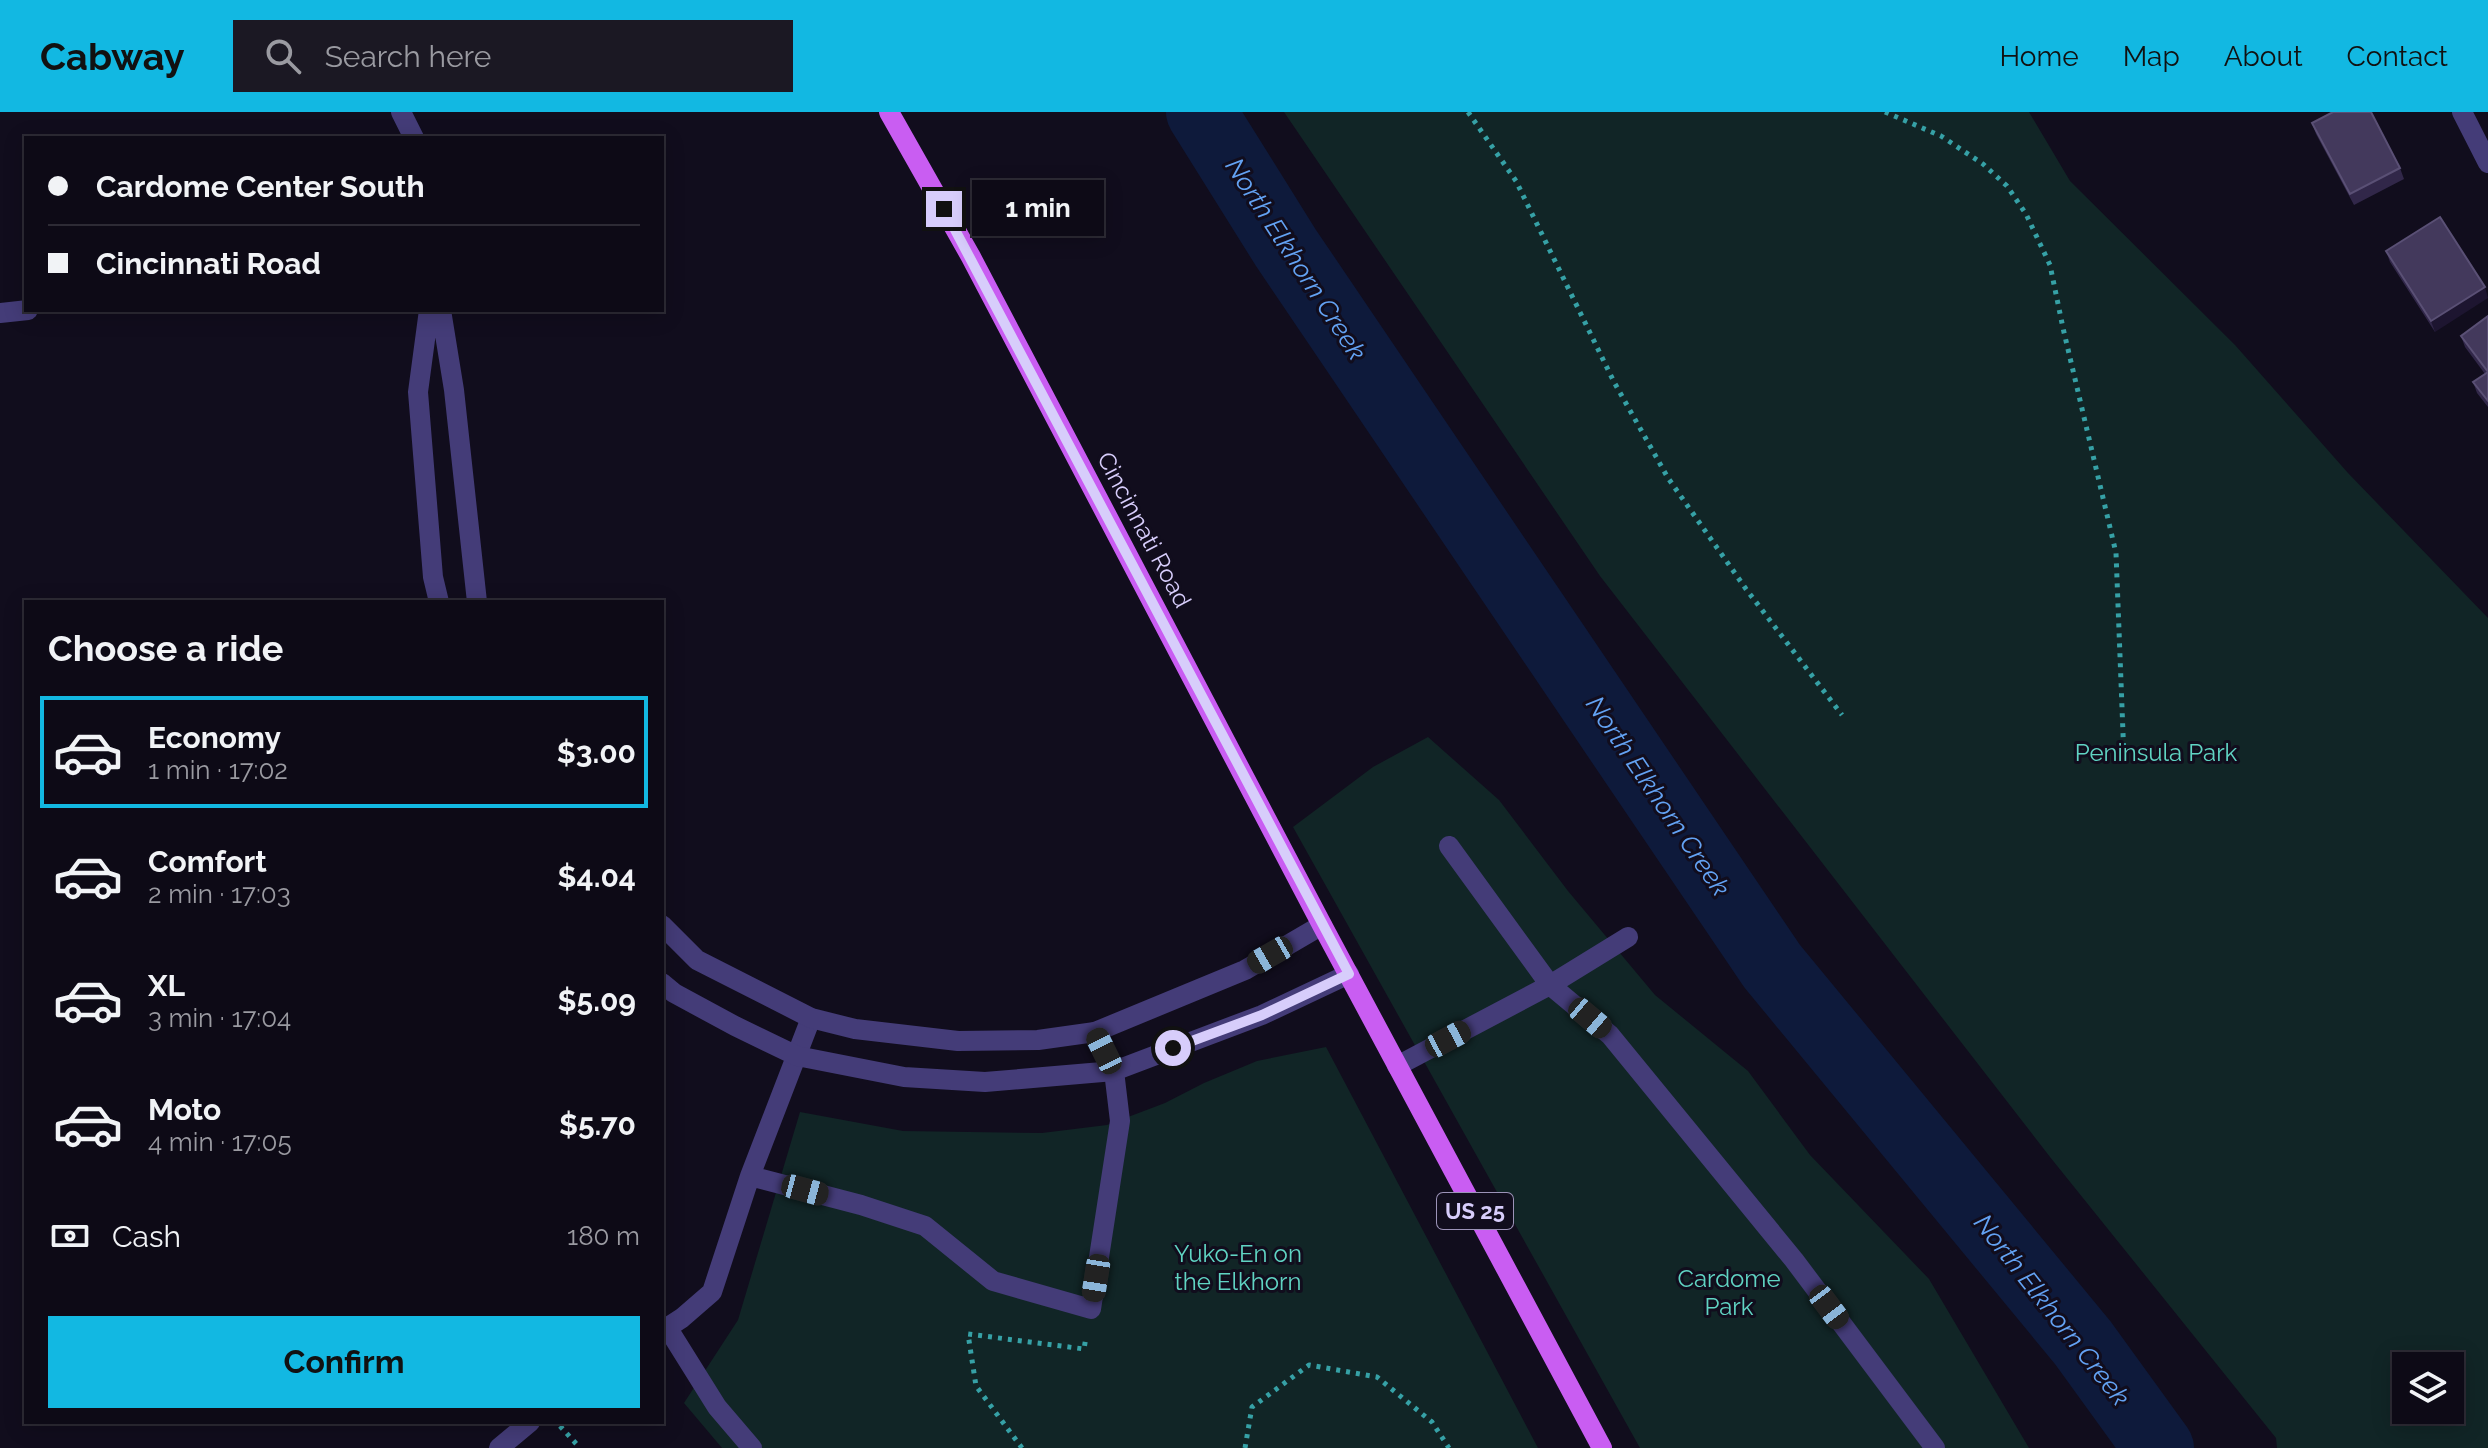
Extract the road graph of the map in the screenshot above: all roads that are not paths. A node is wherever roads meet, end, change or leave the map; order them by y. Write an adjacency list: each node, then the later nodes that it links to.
1 (401, 112): 4 (street)
2 (889, 112): 13 (main road, Cincinnati Road / US 25)
3 (2462, 112): 5 (street)
4 (413, 136)
5 (2488, 163)
6 (24, 310): 9 (street)
7 (429, 312): 10 (street)
8 (441, 312): 11 (street)
9 (0, 313)
10 (439, 600)
11 (477, 600)
12 (1449, 846): 18 (street)
13 (1322, 925): 16 (main road, Cincinnati Road / US 25); 20 (street)
14 (664, 927): 19 (street)
15 (1628, 937): 18 (street)
16 (1349, 974): 22 (main road, US 25); 23 (street)
17 (664, 985): 21 (street)
18 (1550, 985): 22 (street); 30 (street)
19 (811, 1018): 20 (street); 21 (street)
20 (1095, 1032): 23 (street)
21 (797, 1056): 23 (street); 24 (street)
22 (1397, 1066): 29 (main road, US 25)
23 (1114, 1071): 24 (street)
24 (750, 1176): 25 (street)
25 (665, 1329): 28 (street)
26 (528, 1424): 27 (street)
27 (499, 1448)
28 (752, 1448)
29 (1602, 1448)
30 (1935, 1448)

